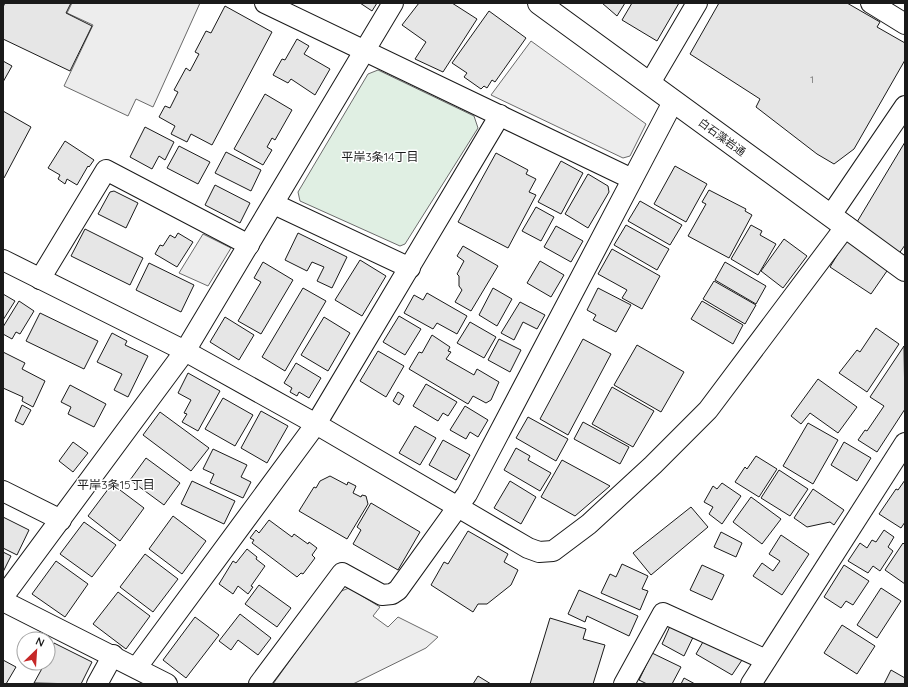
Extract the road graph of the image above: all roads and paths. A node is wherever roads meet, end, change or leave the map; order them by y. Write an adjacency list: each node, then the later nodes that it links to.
1 (265, 3): 7 (street)
2 (393, 3): 7 (street)
3 (540, 3): 8 (main road, 白石藻岩通)
4 (697, 3): 8 (street)
5 (871, 3): 6 (street)
6 (905, 24)
7 (364, 51): 11 (street); 13 (street)
8 (650, 83): 9 (main road, 白石藻岩通)
9 (673, 102): 12 (street); 14 (main road, 白石藻岩通)
10 (905, 106): 14 (street)
11 (500, 115): 12 (street); 17 (street)
12 (632, 179): 24 (street)
13 (274, 204): 15 (street); 17 (street)
14 (839, 221): 18 (main road, 白石藻岩通); 24 (street)
15 (249, 245): 19 (street); 20 (street)
16 (3, 260): 19 (street)
17 (410, 268): 21 (street)
18 (904, 268)
19 (40, 279): 20 (street)
20 (185, 351): 21 (street); 25 (street)
21 (316, 424): 24 (street); 30 (street)
22 (905, 443): 29 (street)
23 (3, 491): 25 (street)
24 (458, 506): 33 (street)
25 (61, 520): 26 (street)
26 (3, 597)
27 (3, 601): 28 (street)
28 (113, 656): 30 (street); 31 (street)
29 (766, 660): 34 (street); 35 (street)
30 (137, 667): 32 (street)
31 (97, 684)
32 (168, 684)
33 (259, 684)
34 (624, 684)
35 (751, 684)

